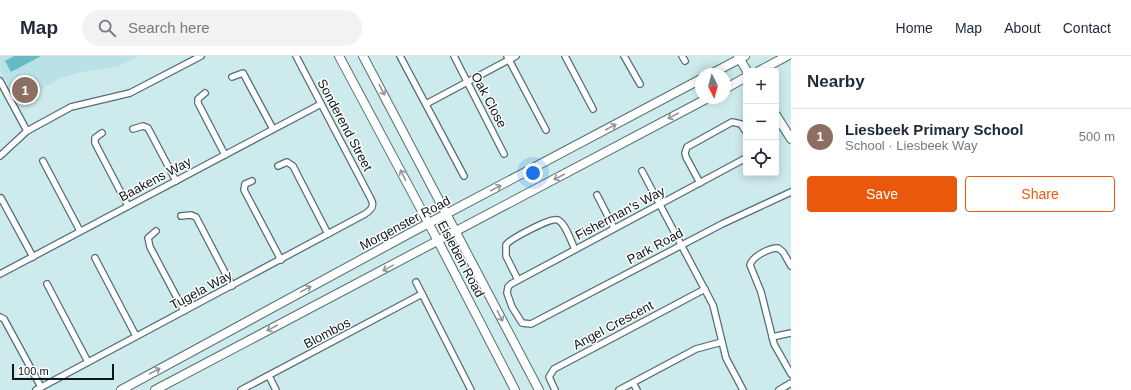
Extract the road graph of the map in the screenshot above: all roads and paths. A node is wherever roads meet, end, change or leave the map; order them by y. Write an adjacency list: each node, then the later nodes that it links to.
1 (201, 56): 33 (street)
2 (296, 56): 24 (street, Sonderend Street)
3 (339, 56): 55 (main road, Eisleben Road, one-way to 3)
4 (363, 56): 53 (main road, Eisleben Road, one-way to 53)
5 (400, 56): 25 (street)
6 (454, 56): 19 (street, Oak Close)
7 (516, 56): 12 (street)
8 (566, 56): 27 (street)
9 (624, 56): 21 (street)
10 (787, 56): 15 (main road)
11 (741, 57): 13 (main road); 14 (main road)
12 (508, 58): 19 (street); 32 (street)
13 (722, 68)
14 (746, 68)
15 (764, 68)
16 (232, 77): 31 (street)
17 (743, 80): 22 (main road)
18 (0, 81): 33 (street)
19 (467, 82): 25 (street); 36 (street, Oak Close)
20 (695, 82): 53 (main road, Morgenster Road, one-way to 20)
21 (640, 84)
22 (731, 86)
23 (204, 93): 37 (street)
24 (321, 104): 31 (street, Baakens Way); 51 (street, Sonderend Street)
25 (426, 104): 43 (street)
26 (697, 104): 59 (main road, one-way to 59)
27 (593, 109)
28 (779, 121): 35 (main road)
29 (743, 127): 46 (street)
30 (133, 129): 44 (street)
31 (273, 129): 37 (street, Baakens Way)
32 (546, 130)
33 (27, 132): 38 (street)
34 (102, 133): 52 (street)
35 (791, 139)
36 (504, 154)
37 (225, 155): 44 (street, Baakens Way)
38 (0, 156)
39 (743, 160): 46 (street, Fisherman's Way)
40 (43, 161): 57 (street)
41 (278, 166): 60 (street)
42 (642, 171): 50 (street)
43 (464, 176)
44 (176, 181): 52 (street, Baakens Way)
45 (252, 181): 66 (street)
46 (700, 183): 50 (street, Fisherman's Way)
47 (791, 192): 62 (street, Park Road)
48 (598, 195): 56 (street)
49 (1, 198): 64 (street)
50 (659, 204): 56 (street, Fisherman's Way); 62 (street)
51 (373, 205): 60 (street, Tugela Way)
52 (128, 206): 57 (street, Baakens Way)
53 (447, 213): 55 (main road, Morgenster Road); 59 (main road, Eisleben Road)
54 (181, 216): 72 (street)
55 (429, 223): 61 (main road, Eisleben Road); 88 (main road, Morgenster Road, one-way to 55)
56 (614, 228): 63 (street, Fisherman's Way)
57 (80, 231): 64 (street, Baakens Way)
58 (156, 231): 76 (street)
59 (457, 231): 61 (main road); 94 (main road, Eisleben Road, one-way to 94)
60 (328, 234): 66 (street, Tugela Way)
61 (438, 241): 89 (main road, one-way to 89); 93 (main road, Eisleben Road)
62 (681, 245): 73 (street, Park Road); 74 (street)
63 (575, 249): 69 (street, Fisherman's Way); 69 (street)
64 (33, 257): 68 (street, Baakens Way)
65 (95, 258): 79 (street)
66 (281, 260): 72 (street, Tugela Way)
67 (791, 266): 80 (street)
68 (0, 274)
69 (518, 280): 73 (street, Fisherman's Way)
70 (416, 282): 75 (street)
71 (47, 284): 82 (street)
72 (232, 286): 76 (street, Tugela Way)
73 (507, 289)
74 (705, 289): 81 (street); 95 (street, Angel Crescent)
75 (422, 294): 84 (street, Blombos); 92 (street)
76 (184, 311): 79 (street, Tugela Way)
77 (0, 317): 87 (street)
78 (791, 333): 80 (street)
79 (136, 336): 82 (street, Tugela Way)
80 (772, 337): 83 (street)
81 (722, 342): 85 (street); 98 (street)
82 (88, 362): 87 (street, Tugela Way)
83 (791, 374)
84 (269, 376): 90 (street, Blombos); 91 (street)
85 (633, 383): 96 (street); 97 (street)
86 (791, 383): 99 (street)
87 (39, 389)
88 (120, 390)
89 (155, 390)
90 (242, 390)
91 (276, 390)
92 (471, 390)
93 (515, 390)
94 (539, 390)
95 (555, 390)
96 (619, 390)
97 (637, 390)
98 (743, 390)
99 (779, 390)

